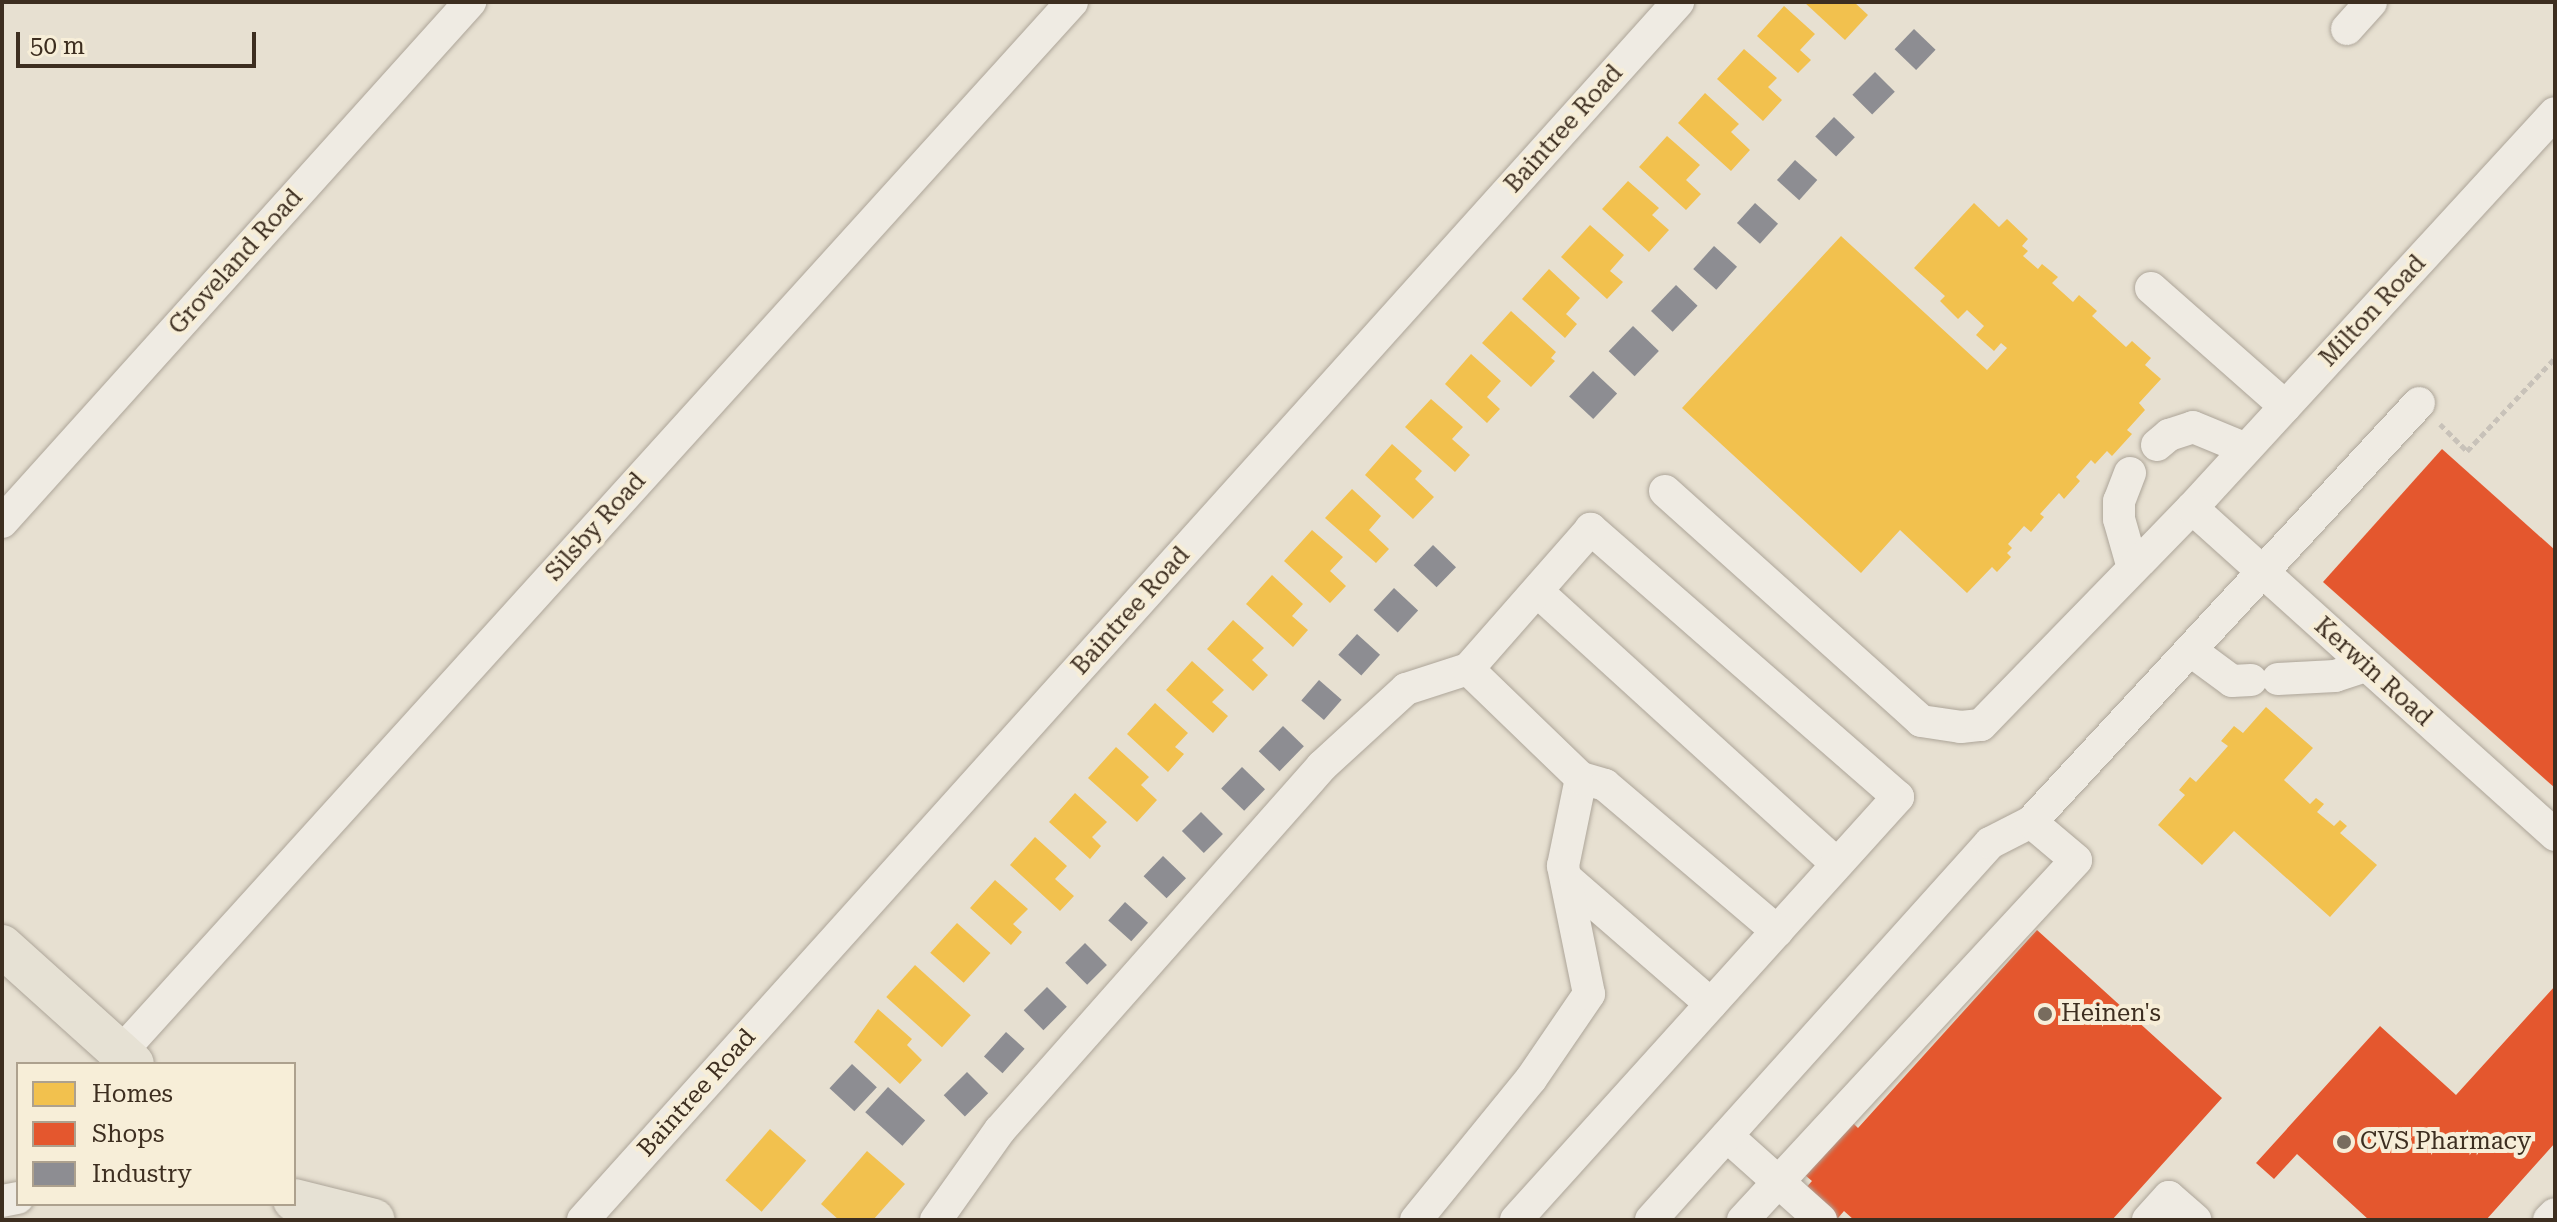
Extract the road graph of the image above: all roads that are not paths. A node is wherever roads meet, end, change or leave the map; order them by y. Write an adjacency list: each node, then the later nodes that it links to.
1 (470, 2): 15 (street, Groveland Road)
2 (1072, 2): 30 (street, Silsby Road)
3 (1678, 2): 36 (street, Baintree Road)
4 (2371, 2): 5 (street)
5 (2347, 29)
6 (2555, 113): 9 (street, Milton Road)
7 (2151, 288): 9 (street)
8 (2419, 403): 17 (street)
9 (2285, 406): 11 (street, Milton Road)
10 (2157, 445): 11 (street)
11 (2246, 449): 14 (street, Milton Road)
12 (2130, 473): 16 (street)
13 (1665, 491): 16 (street, Milton Road)
14 (2192, 508): 16 (street, Milton Road); 17 (street, Kerwin Road)
15 (2, 522)
16 (2133, 568)
17 (2262, 571): 19 (street); 20 (street, Kerwin Road)
18 (1538, 592): 21 (street); 25 (street); 25 (street)
19 (2190, 650): 20 (street); 23 (street)
20 (2365, 666): 24 (street, Kerwin Road)
21 (1468, 669): 22 (street); 37 (street)
22 (1581, 778): 26 (street); 27 (street)
23 (2031, 822): 31 (street); 32 (street)
24 (2555, 835)
25 (1837, 864): 27 (street)
26 (1566, 878): 29 (street); 38 (street)
27 (1777, 931): 29 (street)
28 (2, 946): 30 (main road)
29 (1711, 1004): 39 (street)
30 (126, 1058)
31 (1727, 1136): 32 (street); 40 (street)
32 (1777, 1180): 41 (street); 42 (street)
33 (296, 1200): 35 (main road)
34 (2555, 1214): 45 (street)
35 (374, 1220)
36 (583, 1220)
37 (936, 1220)
38 (1416, 1220)
39 (1516, 1220)
40 (1651, 1220)
41 (1743, 1220)
42 (1821, 1220)
43 (2148, 1220): 44 (street)
44 (2195, 1220)
45 (2549, 1220)

